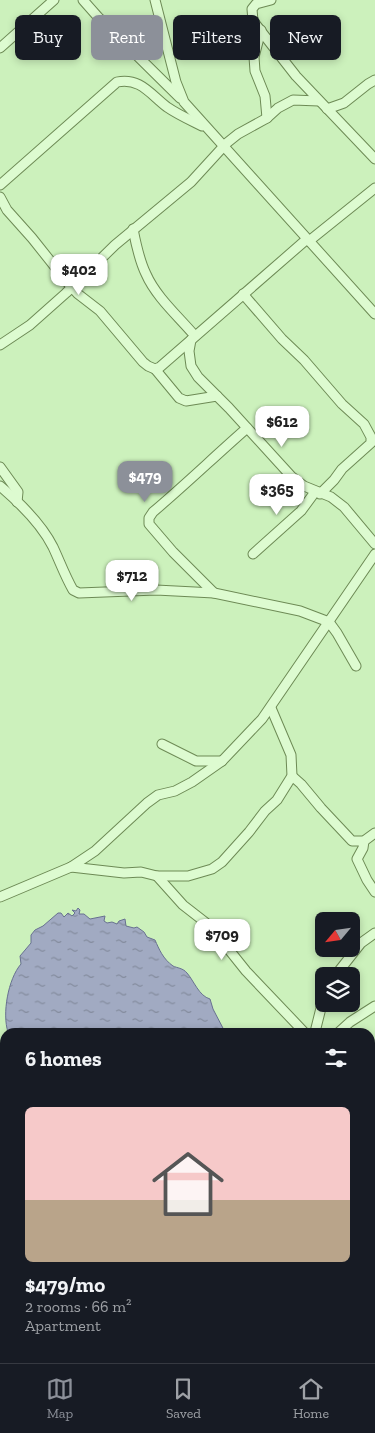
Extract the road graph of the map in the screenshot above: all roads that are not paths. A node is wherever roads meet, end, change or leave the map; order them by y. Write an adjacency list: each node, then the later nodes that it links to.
1 (54, 0): 7 (street)
2 (83, 0): 10 (street)
3 (155, 0): 10 (street)
4 (271, 0): 5 (street)
5 (255, 2): 6 (street)
6 (261, 30): 9 (street); 12 (street)
7 (0, 48)
8 (375, 80): 11 (street)
9 (319, 101): 11 (street); 12 (street)
10 (184, 102): 13 (street)
11 (327, 109): 15 (street)
12 (267, 118): 14 (street)
13 (208, 129): 14 (street); 16 (street)
14 (223, 147): 19 (street); 20 (street)
15 (375, 159)
16 (0, 185)
17 (375, 188): 20 (street)
18 (0, 197): 21 (street)
19 (133, 229): 21 (street); 24 (street)
20 (308, 240): 22 (street); 23 (street)
21 (72, 286): 25 (street); 26 (street)
22 (243, 294): 24 (street); 31 (street)
23 (375, 314)
24 (193, 338): 26 (street); 27 (street)
25 (0, 344)
26 (156, 368): 27 (street)
27 (217, 396): 28 (street)
28 (247, 428): 31 (street); 36 (street)
29 (0, 467): 32 (street)
30 (0, 486): 32 (street)
31 (317, 493): 33 (street); 34 (street)
32 (17, 502): 36 (street)
33 (375, 544)
34 (253, 554)
35 (375, 554): 37 (street)
36 (214, 593): 37 (street)
37 (329, 622): 38 (street); 39 (street)
38 (356, 666)
39 (271, 708): 41 (street); 42 (street)
40 (162, 744): 41 (street)
41 (222, 762): 45 (street)
42 (292, 776): 44 (street); 46 (street)
43 (375, 833): 44 (street)
44 (364, 842): 47 (street)
45 (71, 867): 46 (street); 48 (street)
46 (156, 876): 53 (street)
47 (375, 892)
48 (0, 897)
49 (375, 933): 50 (street)
50 (342, 967)
51 (375, 1006): 55 (street)
52 (320, 1012): 54 (street)
53 (300, 1028)
54 (316, 1028)
55 (343, 1028)

